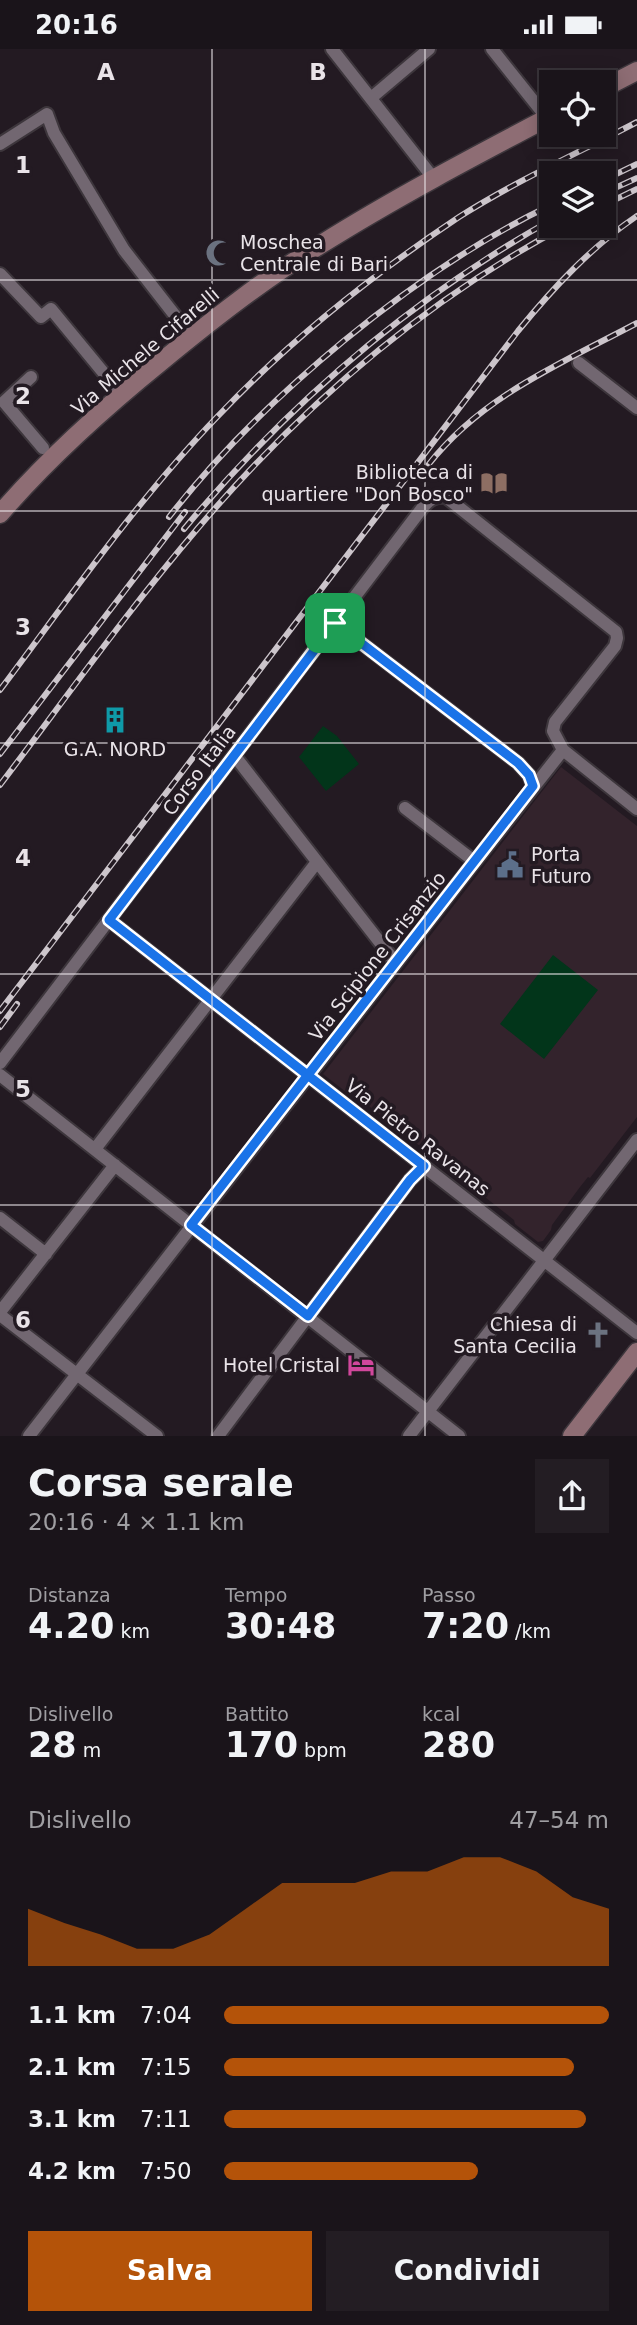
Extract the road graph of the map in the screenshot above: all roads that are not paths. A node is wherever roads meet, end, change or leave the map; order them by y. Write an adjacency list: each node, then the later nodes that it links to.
1 (332, 49): 6 (street)
2 (429, 49): 6 (street)
3 (492, 49): 7 (street)
4 (637, 71): 5 (main road)
5 (616, 82)
6 (370, 98): 10 (street)
7 (539, 105)
8 (539, 122): 10 (main road, Via Michele Cifarelli)
9 (0, 143): 12 (street)
10 (433, 179): 12 (main road, Via Michele Cifarelli)
11 (0, 274): 15 (street)
12 (191, 336): 15 (main road, Via Michele Cifarelli)
13 (579, 363): 16 (street)
14 (31, 377): 17 (street)
15 (121, 394): 18 (main road, Via Michele Cifarelli)
16 (637, 408)
17 (43, 448)
18 (1, 511)
19 (335, 623): 20 (street, Corso Italia); 21 (street, Corso Italia); 22 (street)
20 (559, 754): 22 (street); 23 (street, Via Scipione Crisanzio); 25 (street)
21 (234, 755): 27 (street); 28 (street, Corso Italia)
22 (519, 764): 23 (street)
23 (533, 786): 26 (street, Via Scipione Crisanzio)
24 (405, 808): 26 (street)
25 (637, 809)
26 (474, 861): 29 (street, Via Scipione Crisanzio)
27 (317, 862): 29 (street); 30 (street)
28 (109, 920): 30 (street, Via Pietro Ravanas); 31 (street, Corso Italia)
29 (396, 963): 33 (street, Via Scipione Crisanzio)
30 (210, 1000): 33 (street, Via Pietro Ravanas); 35 (street)
31 (0, 1063)
32 (0, 1075): 35 (street)
33 (308, 1077): 37 (street, Via Pietro Ravanas); 39 (street, Via Scipione Crisanzio)
34 (637, 1140): 41 (street)
35 (95, 1149): 36 (street)
36 (115, 1165): 39 (street); 40 (street)
37 (424, 1166): 41 (street, Via Pietro Ravanas); 43 (street)
38 (0, 1218): 40 (street)
39 (191, 1225): 43 (street); 46 (street, Via Scipione Crisanzio)
40 (46, 1254): 42 (street)
41 (544, 1260): 44 (street, Via Pietro Ravanas); 47 (street)
42 (0, 1313): 46 (street)
43 (308, 1316): 47 (street); 50 (street)
44 (637, 1333)
45 (637, 1352): 53 (main road)
46 (76, 1374): 48 (street, Via Scipione Crisanzio); 49 (street)
47 (428, 1411): 51 (street); 52 (street)
48 (29, 1436)
49 (157, 1436)
50 (218, 1436)
51 (409, 1436)
52 (459, 1436)
53 (572, 1436)

